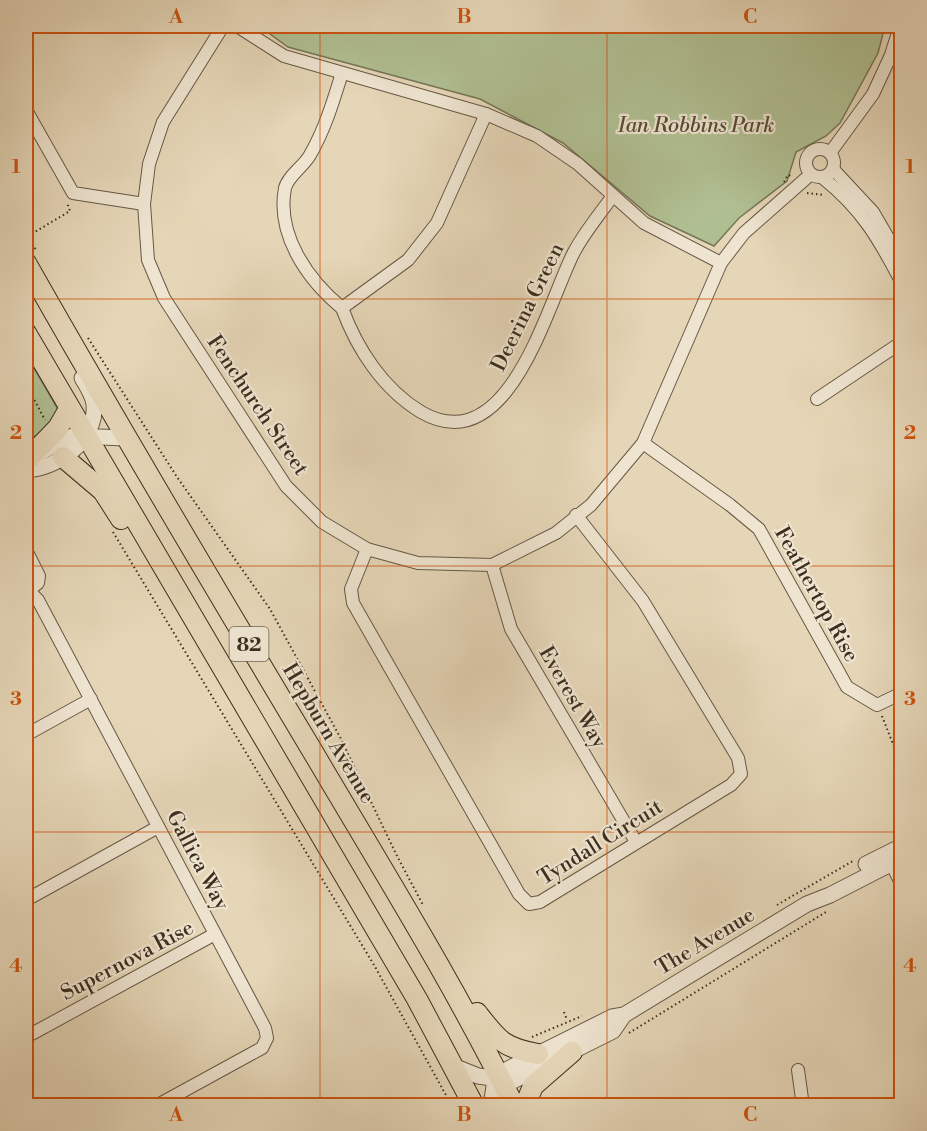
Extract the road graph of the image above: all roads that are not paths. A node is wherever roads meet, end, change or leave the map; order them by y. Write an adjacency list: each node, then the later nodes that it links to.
1 (223, 26): 12 (street, Fenchurch Street)
2 (237, 26): 5 (street)
3 (900, 26): 4 (street)
4 (896, 57): 8 (street)
5 (342, 73): 7 (street); 18 (street)
6 (26, 110): 12 (street)
7 (486, 114): 11 (street); 18 (street)
8 (830, 153): 9 (street); 10 (street)
9 (811, 174): 10 (street); 14 (street, Fenchurch Street)
10 (828, 174): 15 (street); 17 (street)
11 (612, 197): 14 (street); 18 (street, Deerina Green)
12 (144, 204): 29 (street, Fenchurch Street)
13 (31, 258): 24 (main road, Hepburn Avenue / 82)
14 (721, 262): 25 (street, Fenchurch Street)
15 (902, 262)
16 (26, 279): 23 (street)
17 (898, 284)
18 (342, 308)
19 (26, 333): 22 (main road, 82)
20 (902, 342): 21 (street)
21 (817, 399)
22 (69, 409): 23 (main road, 82); 27 (main road)
23 (86, 435): 24 (street); 26 (street); 27 (street); 33 (main road, 82)
24 (126, 438): 43 (main road, Hepburn Avenue / 82)
25 (643, 443): 28 (street, Fenchurch Street); 34 (street, Feathertop Rise)
26 (63, 457): 27 (street); 33 (main road)
27 (27, 463)
28 (576, 515): 31 (street, Fenchurch Street); 38 (street, Tyndall Circuit)
29 (367, 549): 31 (street, Fenchurch Street); 38 (street, Tyndall Circuit)
30 (27, 552): 32 (street)
31 (492, 565): 38 (street, Everest Way)
32 (27, 592): 35 (street, Gallica Way)
33 (189, 613): 49 (main road, 82)
34 (902, 693)
35 (91, 699): 36 (street); 37 (street, Gallica Way)
36 (26, 735)
37 (158, 827): 42 (street); 44 (street, Gallica Way)
38 (636, 842)
39 (902, 846): 40 (street, The Avenue)
40 (893, 858): 41 (street); 45 (street, The Avenue)
41 (902, 885)
42 (26, 900)
43 (415, 907): 48 (main road); 51 (main road, Hepburn Avenue / 82)
44 (215, 934): 46 (street, Supernova Rise); 52 (street, Gallica Way)
45 (624, 1015): 47 (street, The Avenue); 48 (street, The Avenue)
46 (26, 1037)
47 (572, 1052): 51 (street, The Avenue); 56 (main road)
48 (538, 1054): 51 (street, The Avenue)
49 (453, 1066): 51 (street, The Avenue); 53 (main road, 82)
50 (798, 1070): 57 (street)
51 (501, 1079): 54 (street); 55 (main road, Hepburn Avenue / 82)
52 (156, 1106)
53 (474, 1106)
54 (491, 1106)
55 (514, 1106)
56 (525, 1106)
57 (803, 1106)

